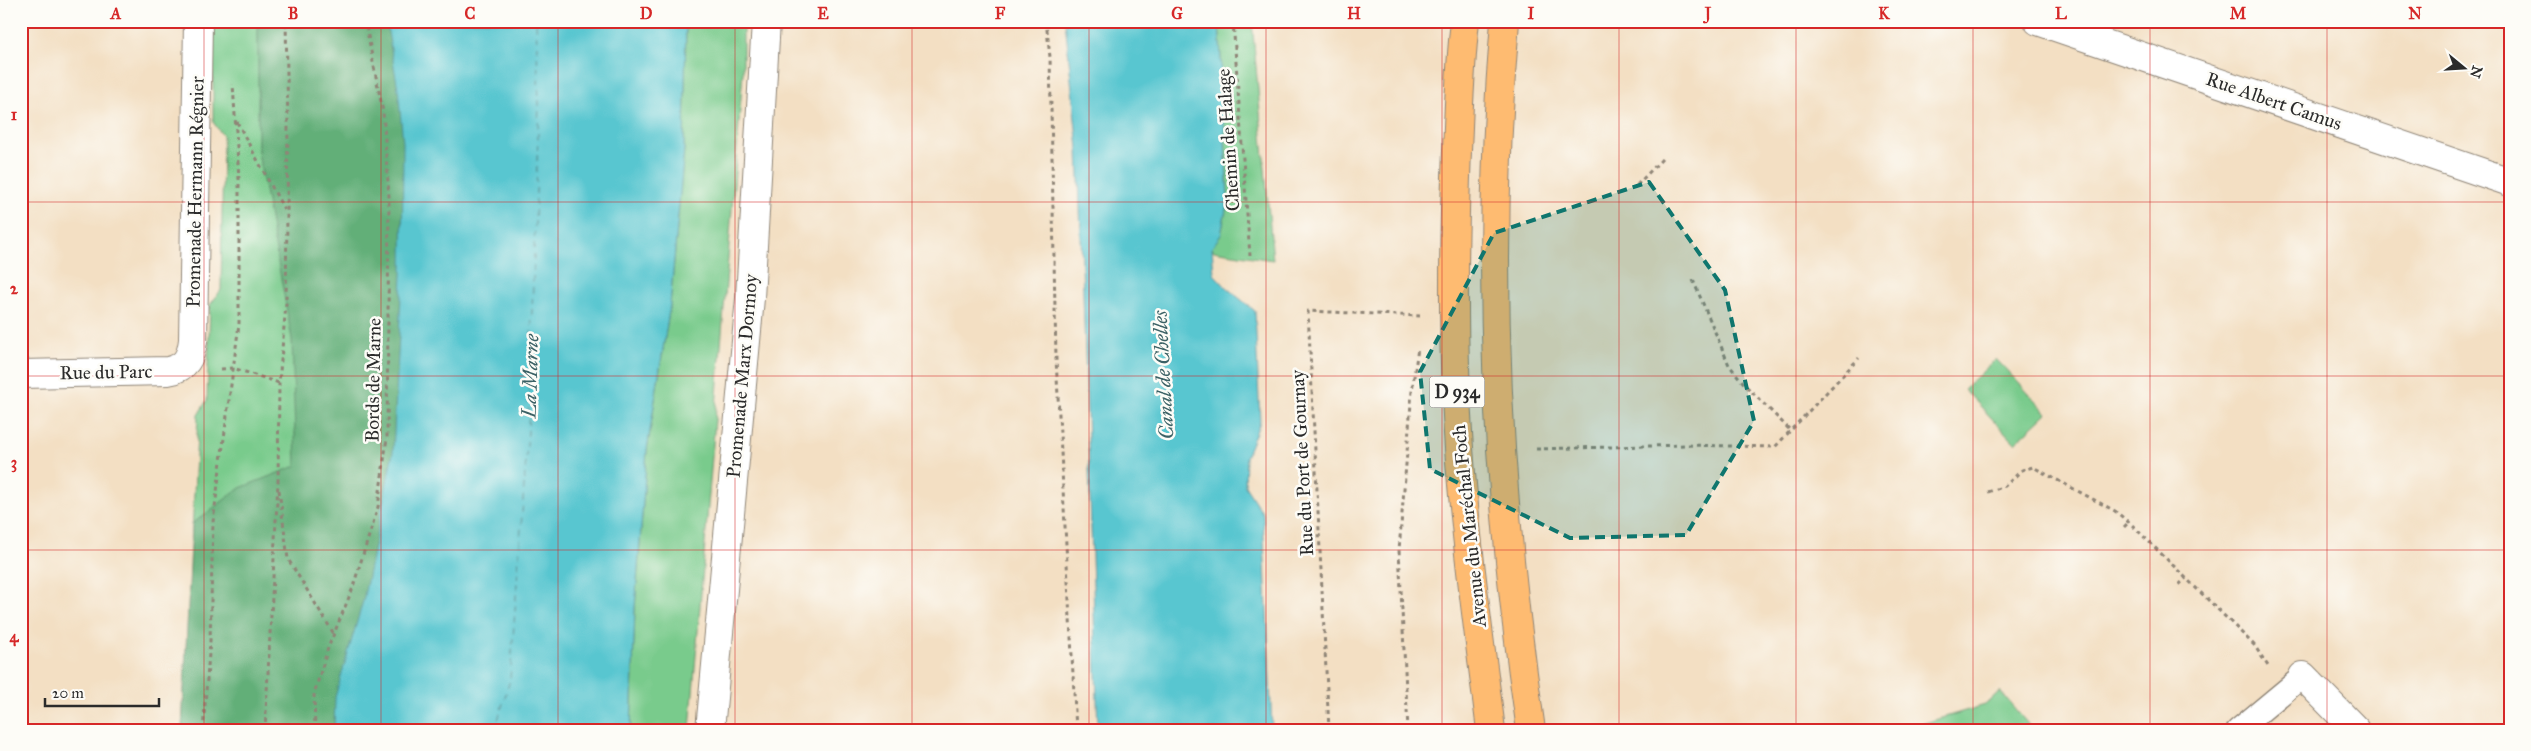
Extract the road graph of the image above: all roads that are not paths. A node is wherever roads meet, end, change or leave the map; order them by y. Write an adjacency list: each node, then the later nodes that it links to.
1 (198, 21): 7 (street, Promenade Hermann Régnier)
2 (766, 21): 10 (street, Promenade Marx Dormoy)
3 (1465, 21): 11 (main road, Avenue du Maréchal Foch / D 934)
4 (1506, 21): 12 (main road, Avenue du Maréchal Foch / D 934)
5 (2038, 21): 6 (street, Rue Albert Camus)
6 (2510, 182)
7 (187, 362): 8 (street, Rue du Parc)
8 (21, 374)
9 (2294, 684): 13 (lane); 14 (street)
10 (710, 730)
11 (1492, 730)
12 (1531, 730)
13 (2238, 730)
14 (2356, 730)

